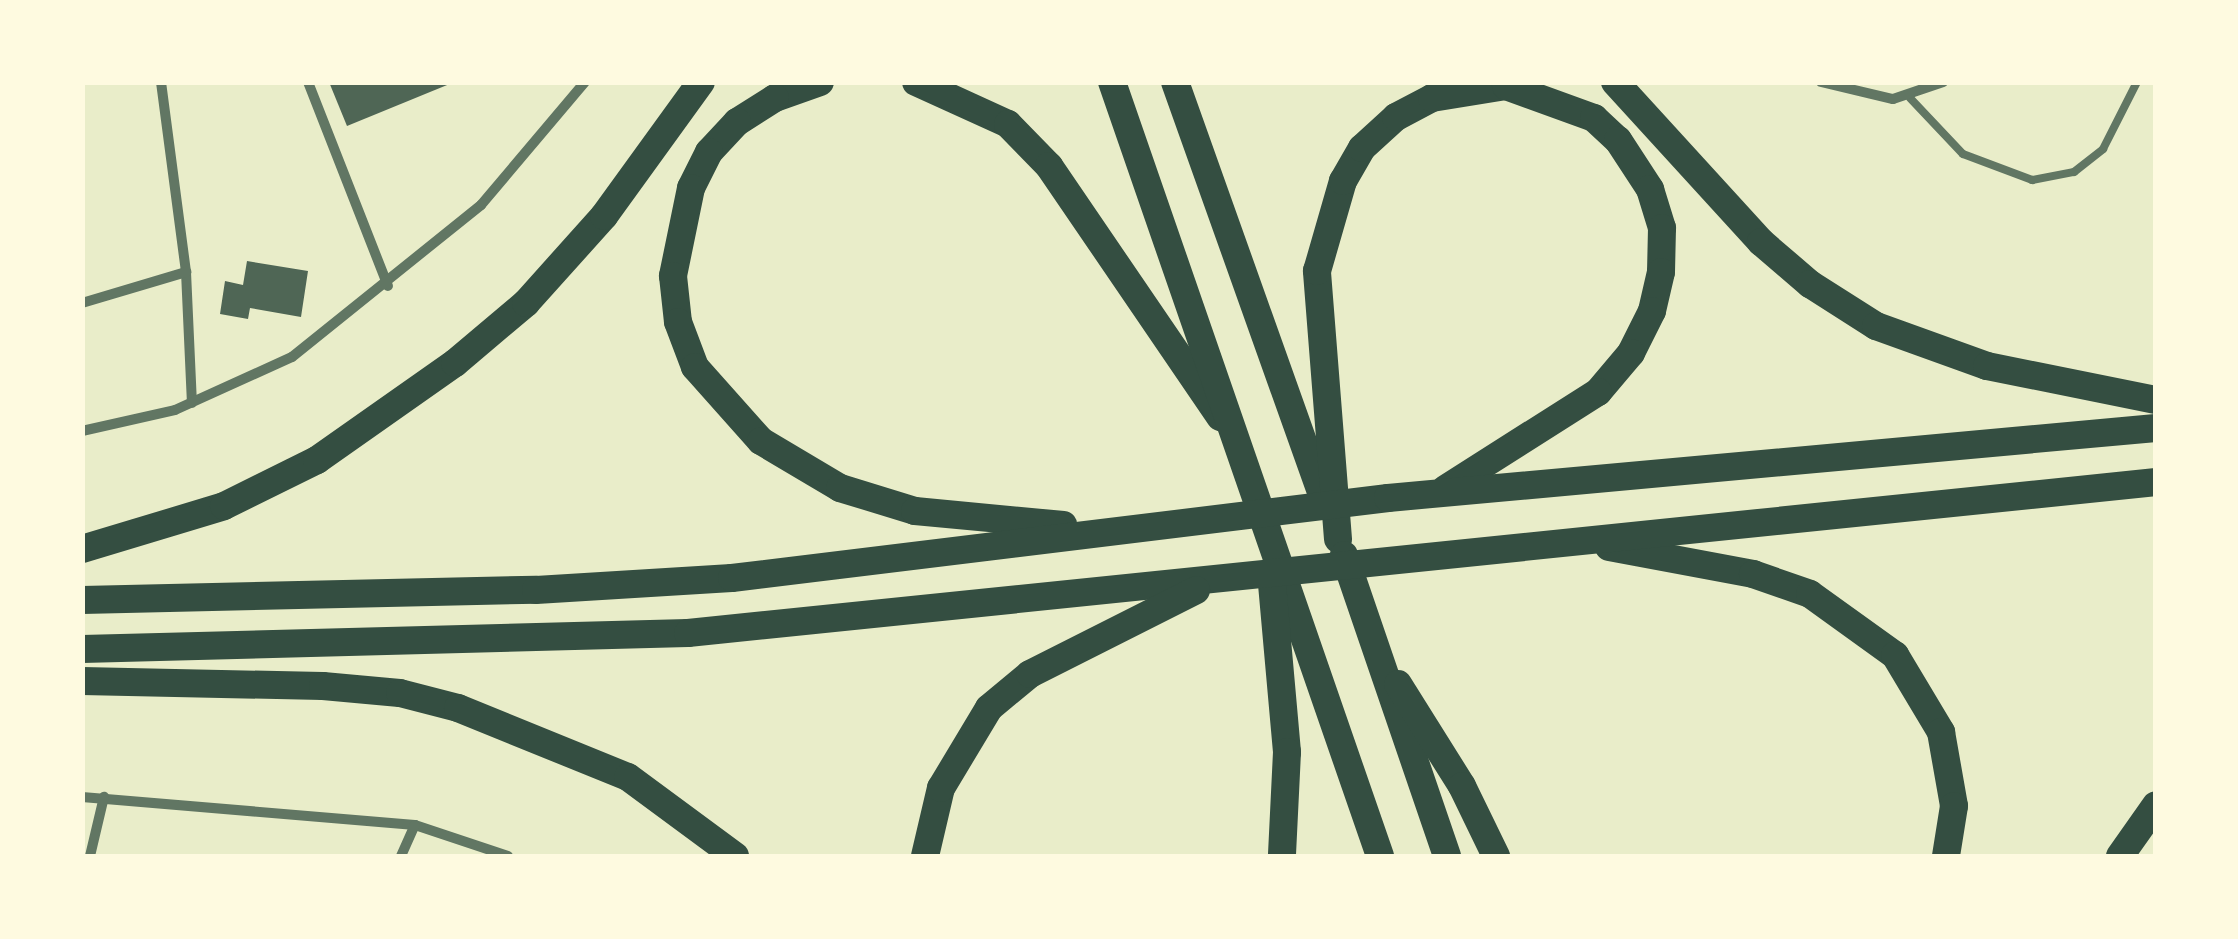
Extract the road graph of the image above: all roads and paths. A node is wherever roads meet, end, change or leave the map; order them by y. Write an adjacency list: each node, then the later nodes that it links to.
1 (161, 82): 14 (street)
2 (308, 82): 15 (street)
3 (585, 82): 15 (street)
4 (701, 82): 27 (highway)
5 (820, 82): 24 (highway)
6 (916, 82): 21 (highway)
7 (1112, 82): 21 (highway)
8 (1175, 82): 25 (highway)
9 (1616, 82): 17 (highway)
10 (1821, 82): 13 (street)
11 (1943, 82): 13 (street)
12 (2137, 82): 13 (lane)
13 (1910, 98)
14 (186, 272): 16 (street); 18 (street)
15 (388, 286): 18 (street)
16 (82, 303)
17 (2156, 400)
18 (192, 403): 20 (street)
19 (2156, 428): 23 (highway)
20 (82, 430)
21 (1243, 451): 28 (highway)
22 (2156, 482): 26 (highway)
23 (1438, 493): 24 (highway); 25 (highway)
24 (1114, 530): 30 (highway)
25 (1338, 539): 32 (highway)
26 (1578, 541): 29 (highway); 47 (highway)
27 (82, 549)
28 (1270, 552): 43 (highway); 44 (highway)
29 (1216, 583): 31 (highway); 42 (highway)
30 (82, 600)
31 (82, 649)
32 (1379, 657): 45 (highway); 46 (highway)
33 (82, 681): 41 (highway)
34 (82, 797): 35 (street)
35 (104, 797): 37 (street); 38 (street)
36 (2156, 804): 48 (highway)
37 (415, 825): 39 (street); 40 (street)
38 (90, 856)
39 (401, 856)
40 (508, 856)
41 (735, 856)
42 (926, 856)
43 (1282, 856)
44 (1380, 856)
45 (1447, 856)
46 (1496, 856)
47 (1946, 856)
48 (2120, 856)

